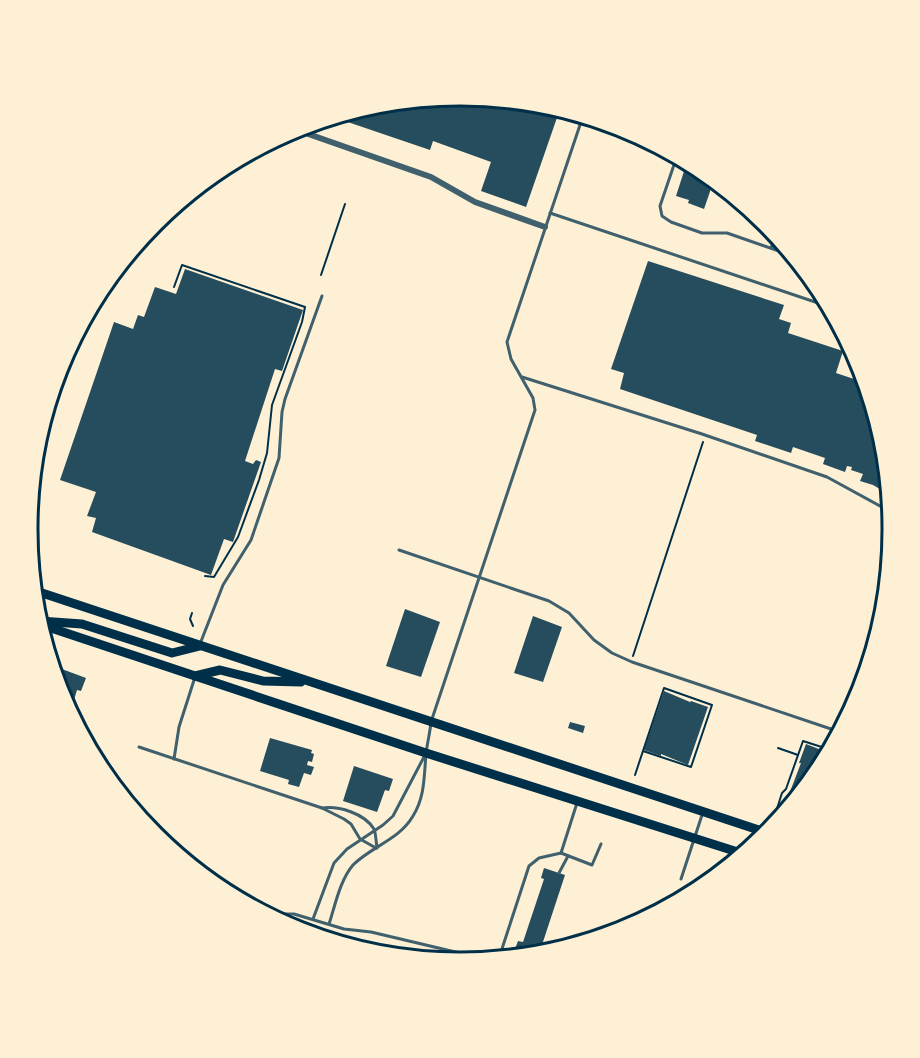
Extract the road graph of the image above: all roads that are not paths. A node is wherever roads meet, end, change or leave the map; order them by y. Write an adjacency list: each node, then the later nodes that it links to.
1 (580, 124): 4 (lane)
2 (310, 135): 5 (street)
3 (674, 165): 7 (lane)
4 (550, 213): 5 (lane); 10 (lane)
5 (545, 226): 11 (lane)
6 (772, 244): 7 (lane)
7 (771, 248): 8 (lane)
8 (779, 251)
9 (322, 296): 18 (lane)
10 (816, 302)
11 (521, 376): 12 (lane); 14 (lane)
12 (882, 507)
13 (399, 550): 14 (lane)
14 (479, 578): 21 (lane); 22 (lane)
15 (43, 593): 18 (main road)
16 (49, 622): 18 (main road)
17 (49, 626): 19 (main road)
18 (200, 646): 20 (main road)
19 (195, 676): 20 (main road); 24 (main road); 25 (lane)
20 (310, 682): 21 (main road)
21 (431, 722): 24 (lane); 28 (main road)
22 (832, 729)
23 (139, 747): 25 (lane)
24 (426, 753): 26 (main road); 29 (lane); 34 (lane)
25 (174, 759): 27 (lane)
26 (577, 801): 31 (main road); 36 (lane)
27 (322, 808): 29 (lane); 32 (lane)
28 (703, 812): 30 (main road); 31 (lane)
29 (375, 830): 32 (lane); 34 (lane)
30 (757, 830)
31 (695, 838): 35 (main road); 39 (lane)
32 (360, 839): 34 (lane); 41 (lane)
33 (601, 844): 37 (lane)
34 (377, 848): 42 (lane)
35 (734, 851)
36 (561, 852): 37 (lane); 43 (lane)
37 (568, 856): 38 (lane)
38 (559, 873)
39 (681, 879)
40 (287, 914): 41 (lane)
41 (313, 919): 42 (lane)
42 (329, 924): 44 (lane)
43 (502, 949)
44 (454, 952)

